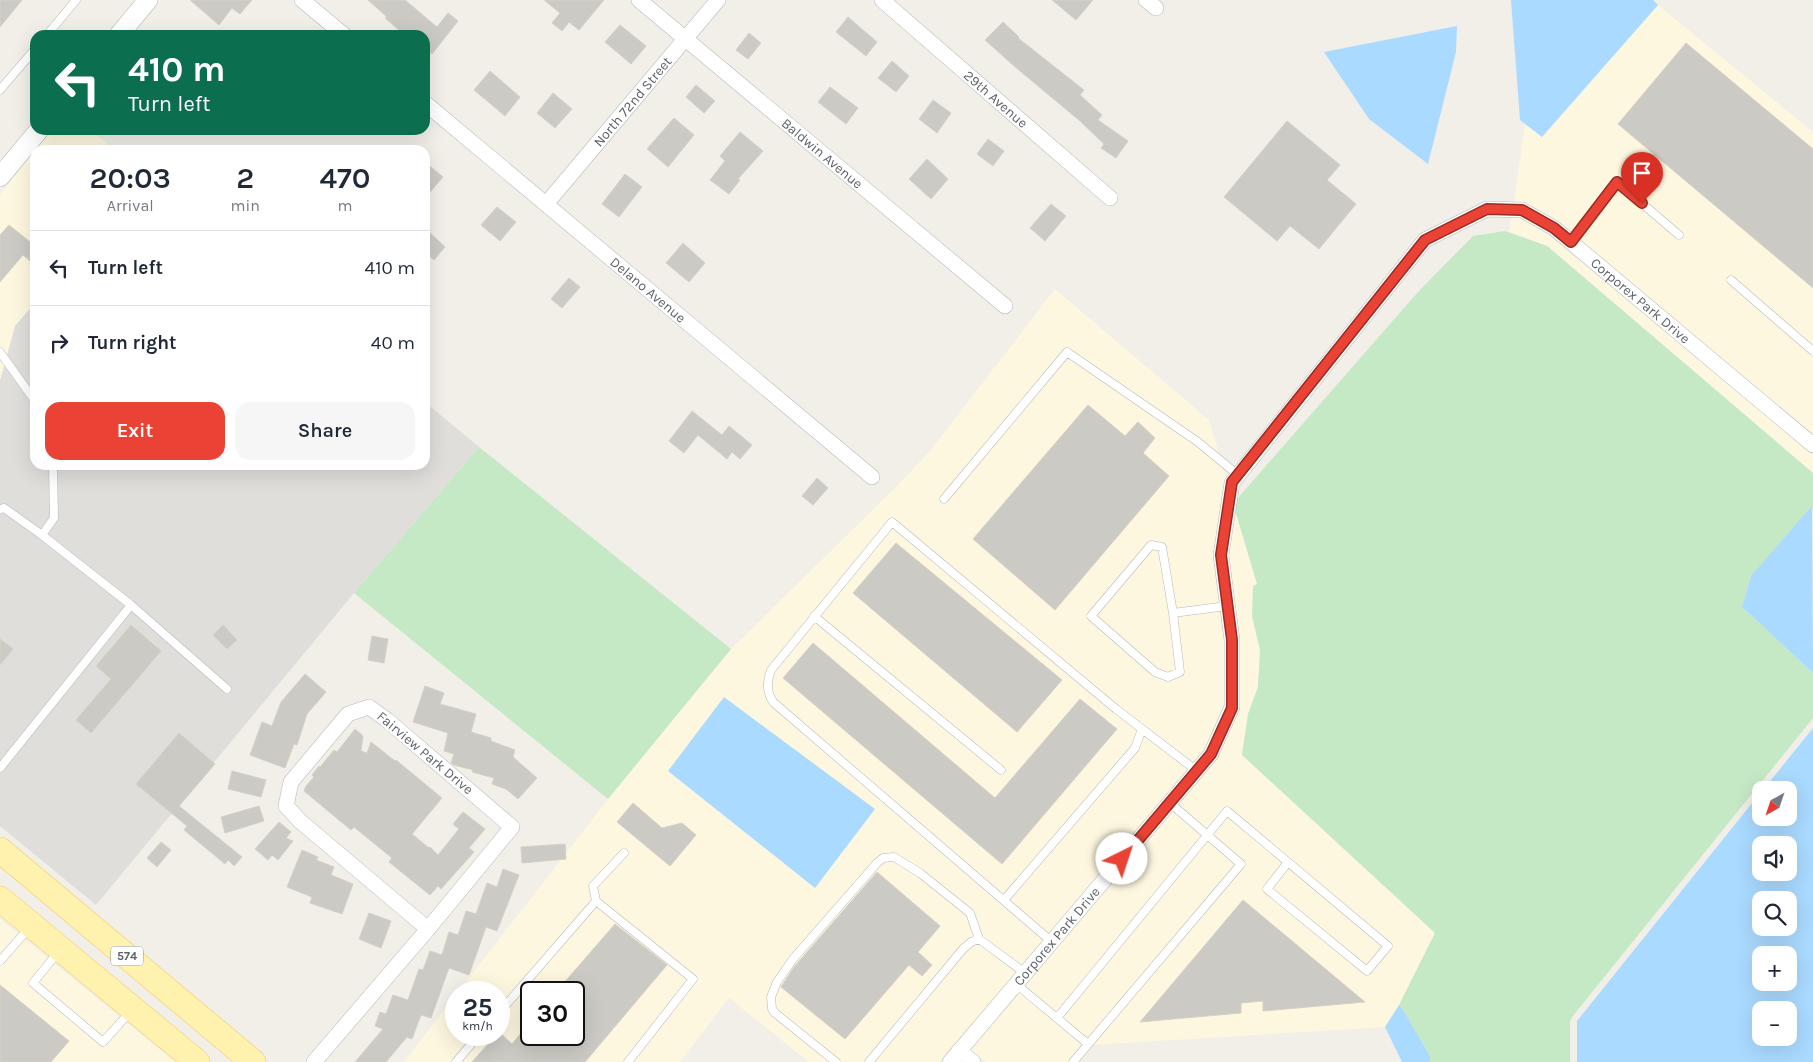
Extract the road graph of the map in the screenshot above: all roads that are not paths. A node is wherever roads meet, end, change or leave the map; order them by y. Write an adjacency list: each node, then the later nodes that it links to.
1 (76, 0): 7 (lane)
2 (148, 0): 8 (street)
3 (302, 0): 9 (street)
4 (639, 0): 10 (street, Baldwin Avenue)
5 (718, 0): 10 (street, North 72nd Street)
6 (882, 0): 16 (street, 29th Avenue)
7 (51, 30)
8 (123, 30)
9 (338, 30)
10 (686, 39): 17 (street, North 72nd Street); 21 (street, Baldwin Avenue)
11 (30, 55): 12 (lane)
12 (0, 90)
13 (430, 107): 17 (street, Delano Avenue)
14 (35, 135): 15 (street)
15 (0, 177)
16 (1110, 198)
17 (546, 204): 28 (street, Delano Avenue)
18 (1679, 235): 19 (lane)
19 (1571, 242): 25 (street, Corporex Park Drive); 27 (street, Corporex Park Drive)
20 (1731, 280): 22 (lane)
21 (1005, 306)
22 (1813, 351)
23 (0, 352): 24 (lane)
24 (30, 394)
25 (1813, 445)
26 (53, 470): 31 (lane)
27 (1238, 475): 29 (lane); 33 (street, Corporex Park Drive)
28 (872, 477)
29 (944, 499)
30 (0, 509): 31 (lane)
31 (42, 535): 32 (lane)
32 (131, 605): 36 (lane); 38 (lane)
33 (1227, 606): 34 (lane); 40 (street, Corporex Park Drive)
34 (1173, 613): 34 (lane)
35 (814, 616): 37 (lane); 39 (lane); 47 (lane)
36 (227, 689)
37 (1142, 729): 40 (lane); 47 (lane)
38 (0, 768)
39 (1001, 770)
40 (1197, 771): 41 (street, Corporex Park Drive)
41 (1170, 803): 42 (lane); 52 (street, Corporex Park Drive)
42 (1207, 835): 45 (lane); 58 (lane); 59 (lane)
43 (0, 850): 63 (main road, 574)
44 (624, 853): 48 (lane)
45 (1288, 862): 45 (lane)
46 (0, 899): 49 (main road)
47 (1004, 900): 52 (lane)
48 (596, 901): 56 (lane); 66 (lane)
49 (32, 925): 53 (main road); 54 (lane)
50 (428, 929): 50 (street, Fairview Park Drive); 64 (street, Fairview Park Drive)
51 (979, 940): 55 (lane); 67 (lane); 68 (lane)
52 (1052, 942): 55 (street, Corporex Park Drive)
53 (61, 949): 57 (main road); 57 (lane)
54 (0, 961)
55 (1021, 979): 58 (lane); 61 (street, Corporex Park Drive)
56 (510, 1000)
57 (133, 1008): 62 (main road)
58 (1057, 1018): 59 (lane)
59 (1088, 1044): 70 (lane)
60 (470, 1046): 65 (lane)
61 (955, 1056): 69 (street)
62 (187, 1057)
63 (253, 1062)
64 (314, 1062)
65 (456, 1062)
66 (628, 1062)
67 (836, 1062)
68 (869, 1062)
69 (973, 1062)
70 (1074, 1062)

